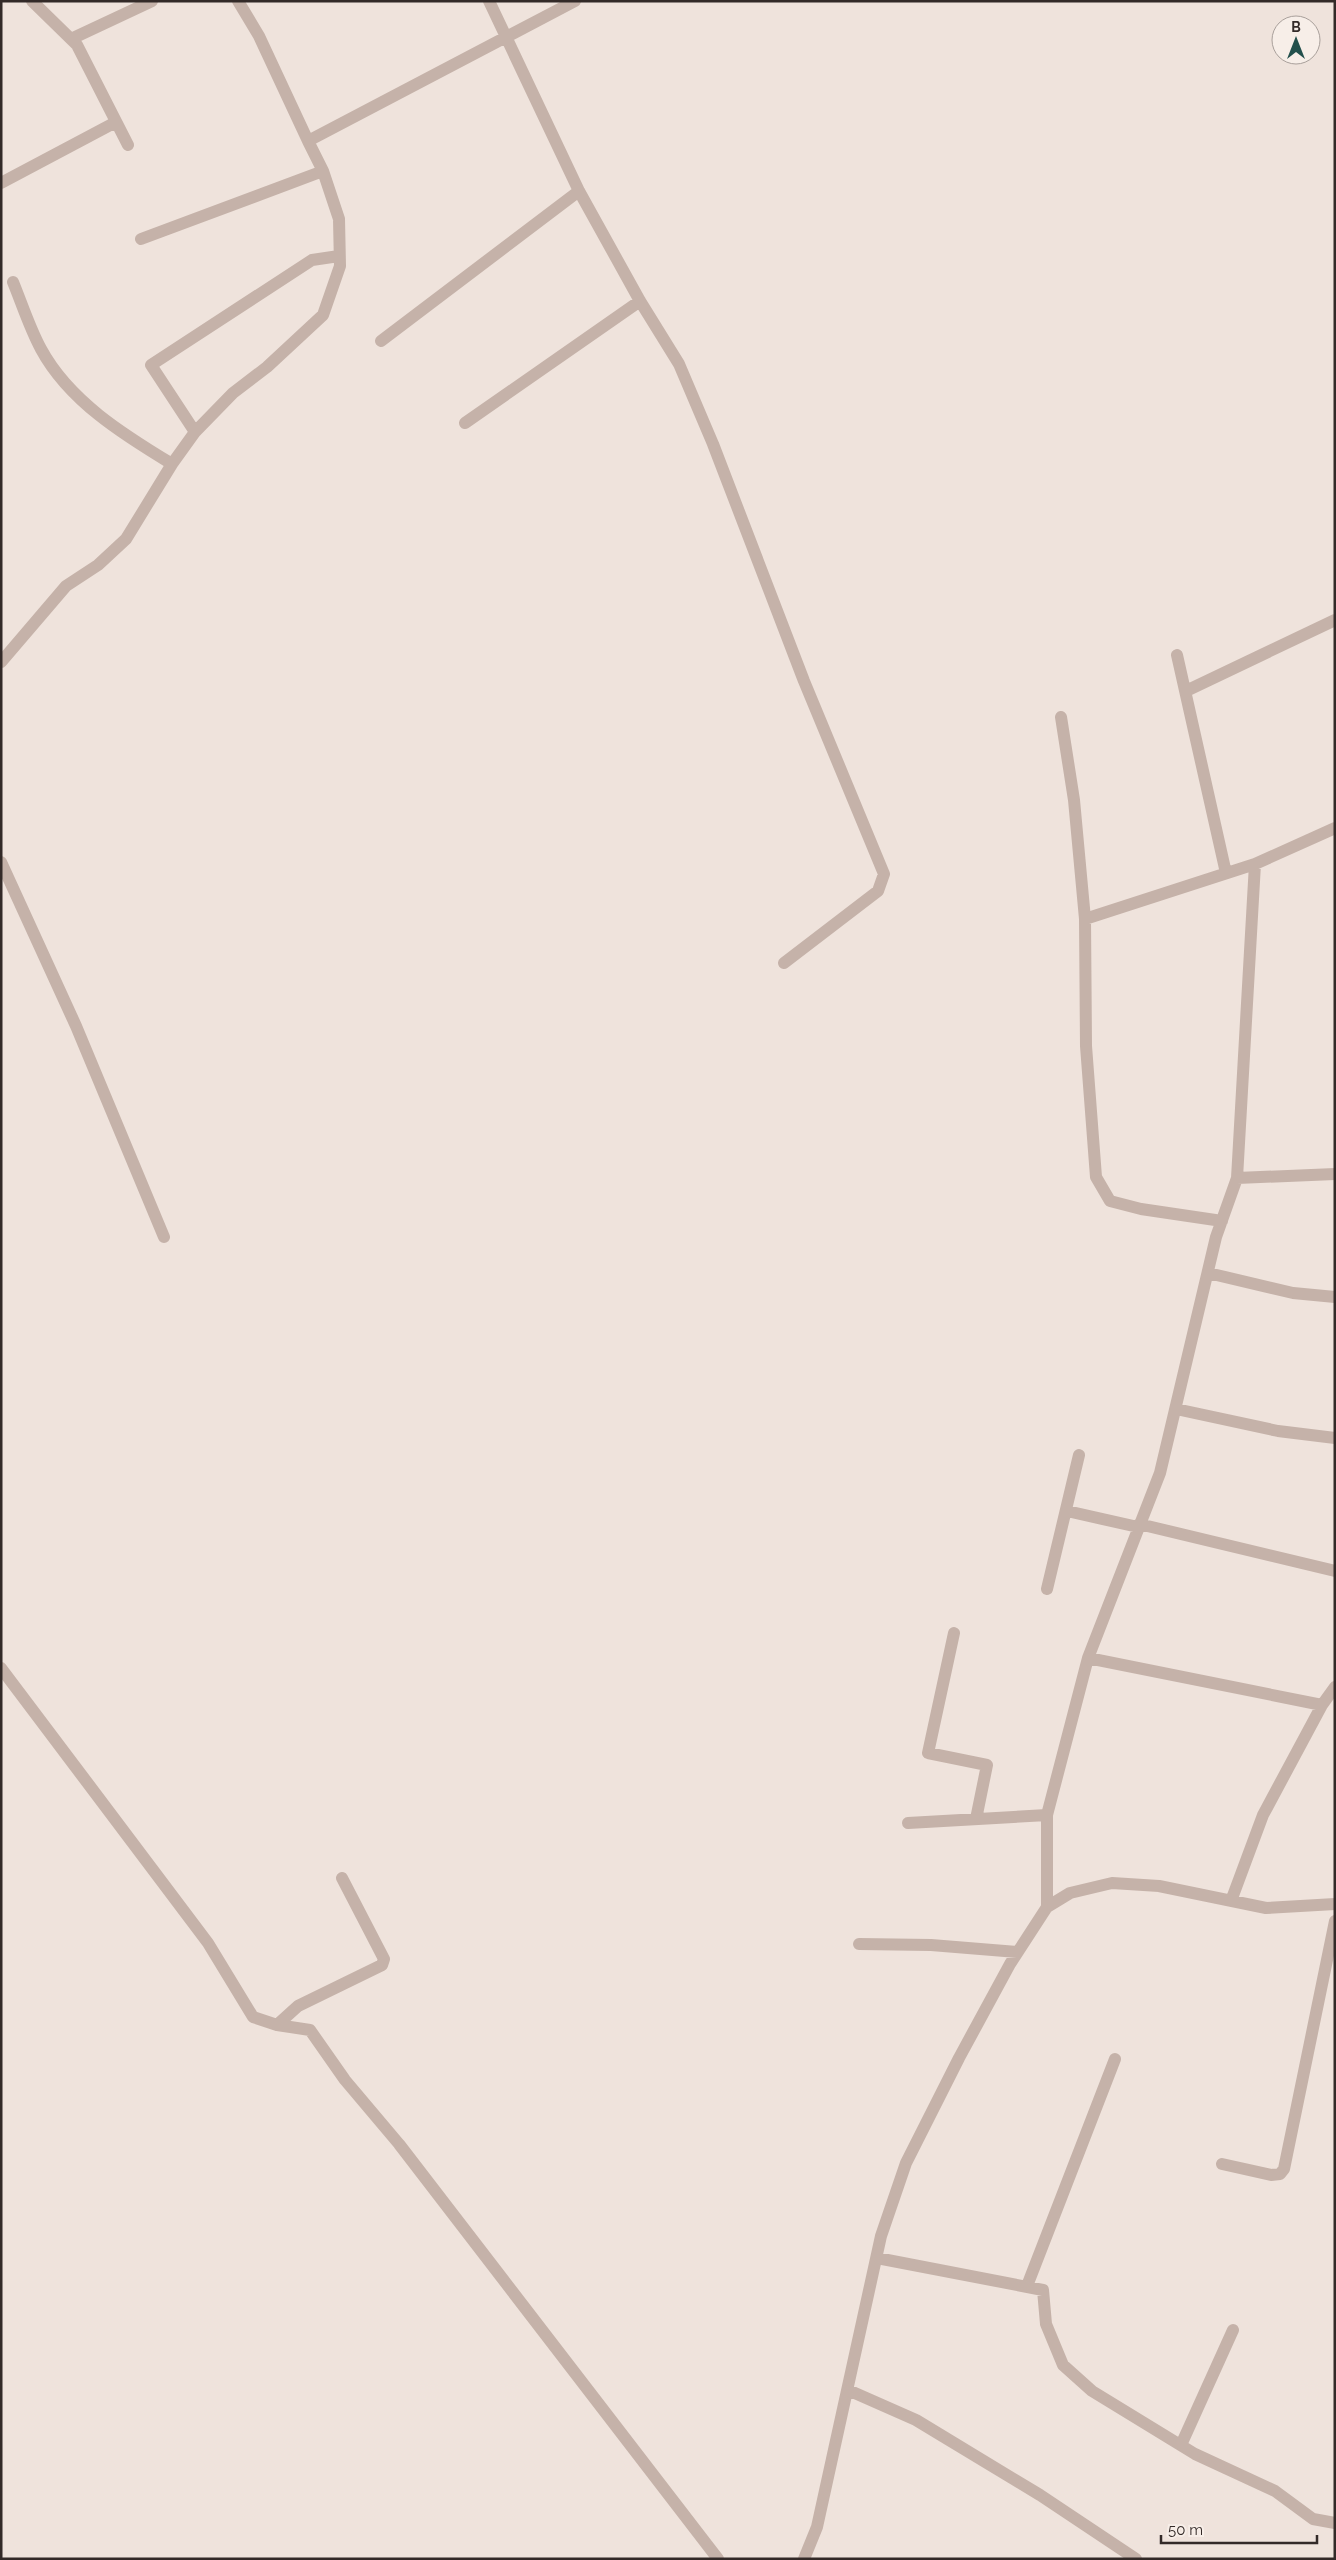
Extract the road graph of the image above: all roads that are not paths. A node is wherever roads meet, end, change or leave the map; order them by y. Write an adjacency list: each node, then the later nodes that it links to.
1 (32, 1): 7 (street)
2 (152, 1): 7 (street)
3 (238, 1): 9 (street)
4 (488, 1): 6 (street)
5 (575, 1): 6 (street)
6 (506, 38): 9 (street); 13 (street)
7 (71, 39): 8 (street)
8 (116, 122): 10 (street); 12 (street)
9 (308, 141): 11 (street)
10 (128, 146)
11 (324, 171): 14 (street); 15 (street)
12 (1, 183)
13 (579, 191): 17 (street); 18 (street)
14 (141, 239)
15 (339, 256): 20 (street); 20 (street)
16 (13, 282): 21 (street)
17 (640, 301): 19 (street); 32 (street)
18 (381, 341)
19 (465, 422)
20 (195, 432): 21 (street)
21 (172, 464): 24 (street)
22 (1335, 620): 25 (street)
23 (1177, 655): 25 (street)
24 (1, 662)
25 (1186, 691): 30 (street)
26 (1061, 717): 31 (street)
27 (1335, 828): 29 (street)
28 (1, 862): 36 (street)
29 (1255, 864): 30 (street); 34 (street)
30 (1226, 873): 31 (street)
31 (1085, 919): 35 (street)
32 (784, 963)
33 (1335, 1174): 34 (street)
34 (1237, 1178): 35 (street)
35 (1222, 1221): 37 (street)
36 (164, 1237)
37 (1208, 1273): 38 (street); 39 (street)
38 (1335, 1297)
39 (1176, 1409): 40 (street); 43 (street)
40 (1335, 1438)
41 (1079, 1455): 42 (street)
42 (1067, 1511): 43 (street); 45 (street)
43 (1138, 1525): 44 (street); 47 (street)
44 (1335, 1571)
45 (1047, 1588)
46 (954, 1633): 52 (street)
47 (1088, 1658): 50 (street); 51 (street)
48 (1, 1668): 61 (street)
49 (1335, 1687): 50 (street)
50 (1322, 1705): 55 (street)
51 (1047, 1815): 52 (street); 57 (street)
52 (976, 1819): 53 (street)
53 (908, 1823)
54 (342, 1878): 61 (street)
55 (1231, 1901): 56 (street); 57 (street)
56 (1334, 1903)
57 (1047, 1907): 60 (street)
58 (1335, 1921): 63 (street)
59 (859, 1944): 60 (street)
60 (1017, 1952): 64 (street)
61 (277, 2025): 70 (street)
62 (1115, 2059): 65 (street)
63 (1222, 2164)
64 (876, 2258): 65 (street); 67 (street)
65 (1027, 2286): 68 (street)
66 (1233, 2330): 68 (street)
67 (848, 2390): 71 (street); 72 (street)
68 (1181, 2445): 69 (street)
69 (1335, 2523)
70 (718, 2559)
71 (804, 2559)
72 (1136, 2559)

